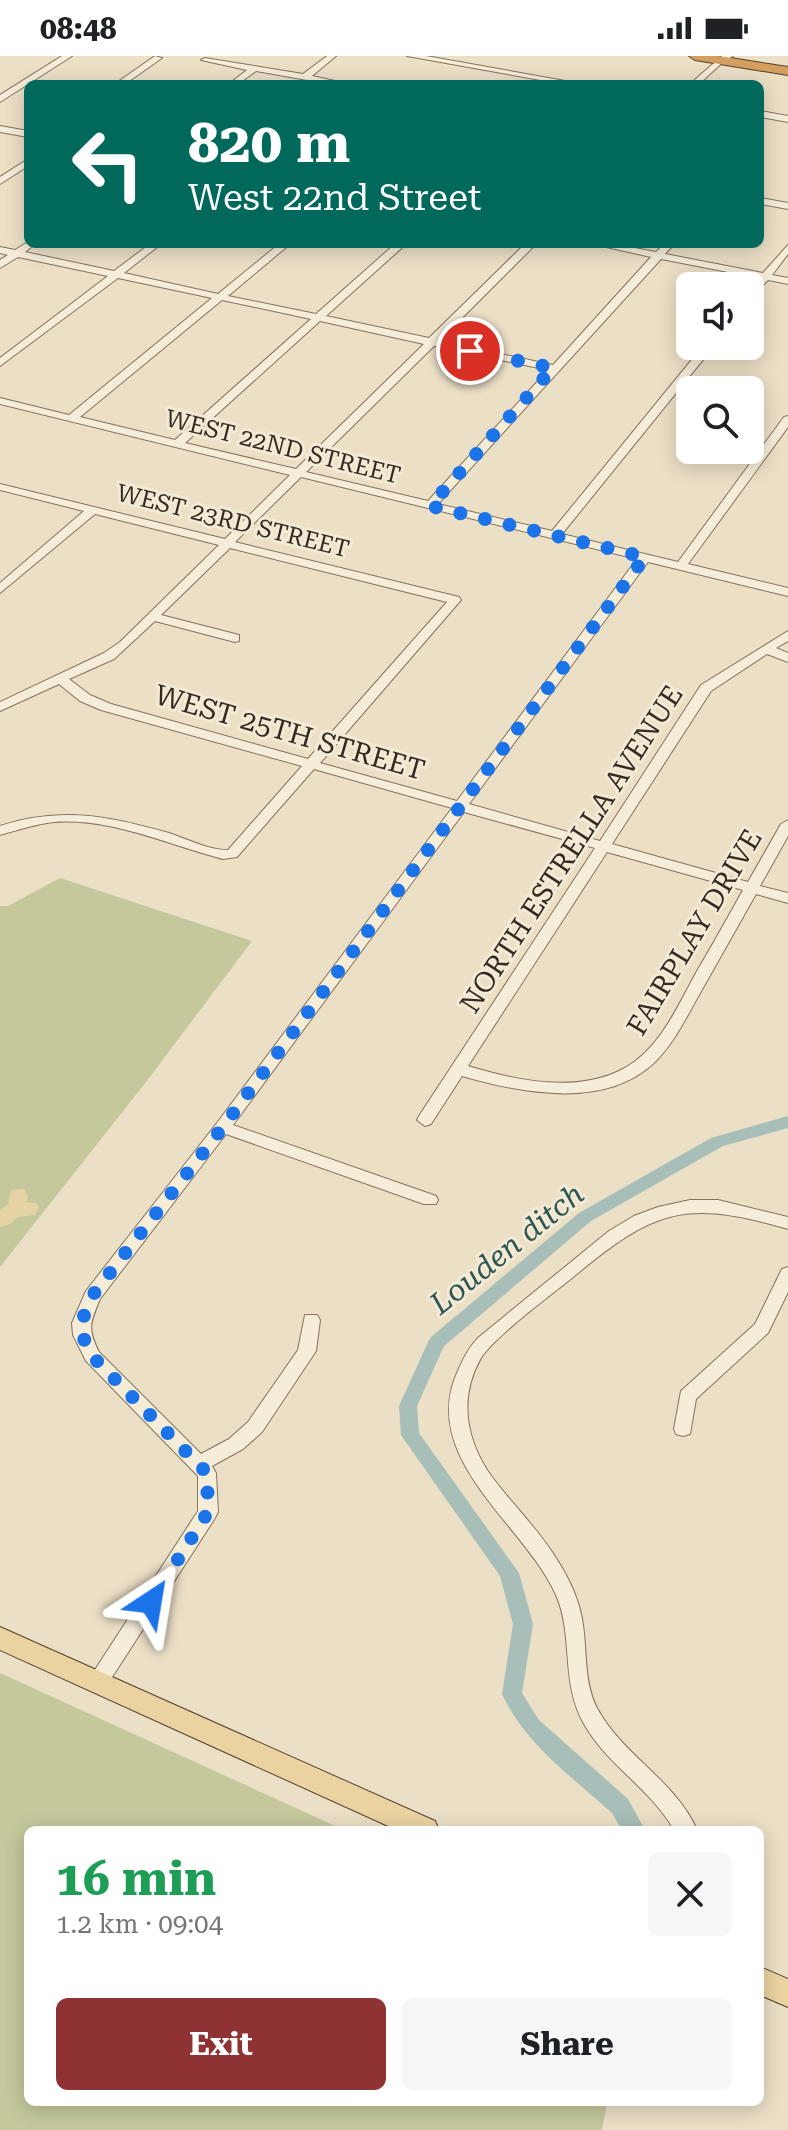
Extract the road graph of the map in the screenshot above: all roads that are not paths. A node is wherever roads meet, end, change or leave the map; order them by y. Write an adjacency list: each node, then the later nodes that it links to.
1 (68, 56): 11 (street)
2 (332, 56): 10 (street)
3 (411, 56): 15 (street)
4 (695, 56): 6 (highway)
5 (158, 58): 12 (street)
6 (724, 58): 9 (highway); 16 (street)
7 (205, 60): 8 (street)
8 (255, 68): 10 (street); 13 (street)
9 (788, 71)
10 (305, 77): 14 (street)
11 (30, 80)
12 (125, 80)
13 (238, 80)
14 (322, 80)
15 (554, 80)
16 (699, 80)
17 (24, 84): 18 (street)
18 (0, 99)
19 (764, 115): 20 (street)
20 (788, 119)
21 (0, 129): 22 (street)
22 (24, 133)
23 (24, 165): 24 (street)
24 (0, 181)
25 (764, 202): 26 (street)
26 (788, 206)
27 (24, 248): 36 (street)
28 (151, 248): 39 (street)
29 (280, 248): 43 (street)
30 (397, 248): 44 (street)
31 (527, 248): 45 (street)
32 (620, 248): 37 (street)
33 (665, 248): 37 (street)
34 (788, 248): 40 (street)
35 (0, 250): 36 (street)
36 (16, 254): 38 (street); 39 (street)
37 (658, 255): 40 (street); 48 (street)
38 (0, 265)
39 (116, 275): 43 (street); 47 (street)
40 (766, 276): 41 (street); 42 (street)
41 (764, 278)
42 (788, 281)
43 (220, 297): 44 (street); 50 (street)
44 (318, 318): 45 (street); 52 (street)
45 (431, 342): 48 (street); 53 (street)
46 (698, 360): 57 (street)
47 (0, 363)
48 (553, 368): 55 (street)
49 (0, 401): 50 (street, WEST 22ND STREET)
50 (72, 418): 52 (street, WEST 22ND STREET)
51 (788, 419): 60 (street)
52 (177, 444): 53 (street, WEST 22ND STREET)
53 (299, 474): 55 (street, WEST 22ND STREET); 58 (street)
54 (0, 487): 56 (street, WEST 23RD STREET)
55 (430, 506): 57 (street, WEST 22ND STREET)
56 (94, 509): 58 (street, WEST 23RD STREET); 61 (street)
57 (554, 536): 59 (street, WEST 22ND STREET)
58 (226, 542): 63 (street); 70 (street, WEST 23RD STREET)
59 (645, 557): 60 (street, WEST 22ND STREET); 71 (street)
60 (681, 566): 62 (street, WEST 22ND STREET)
61 (0, 589)
62 (788, 592)
63 (153, 617): 65 (street); 68 (street)
64 (788, 635): 66 (street, NORTH ESTRELLA AVENUE)
65 (235, 638)
66 (766, 649): 67 (street); 74 (street, NORTH ESTRELLA AVENUE)
67 (788, 658)
68 (61, 679): 69 (street); 70 (street, WEST 25TH STREET)
69 (0, 707)
70 (311, 764): 71 (street, WEST 25TH STREET); 73 (street)
71 (460, 807): 74 (street, WEST 25TH STREET); 79 (street)
72 (788, 824): 75 (street, FAIRPLAY DRIVE)
73 (0, 831)
74 (605, 846): 75 (street, WEST 25TH STREET); 77 (street, NORTH ESTRELLA AVENUE)
75 (753, 888): 76 (street, WEST 25TH STREET); 77 (street, FAIRPLAY DRIVE)
76 (788, 898)
77 (458, 1069): 78 (street, NORTH ESTRELLA AVENUE)
78 (425, 1120)
79 (223, 1127): 80 (street); 85 (street)
80 (430, 1200)
81 (788, 1223): 89 (street)
82 (788, 1274): 84 (street)
83 (311, 1320): 85 (street)
84 (683, 1429)
85 (201, 1463): 87 (street)
86 (0, 1638): 87 (main road)
87 (98, 1682): 88 (main road)
88 (417, 1826)
89 (684, 1826)
90 (764, 1983): 91 (main road)
91 (788, 1993)

